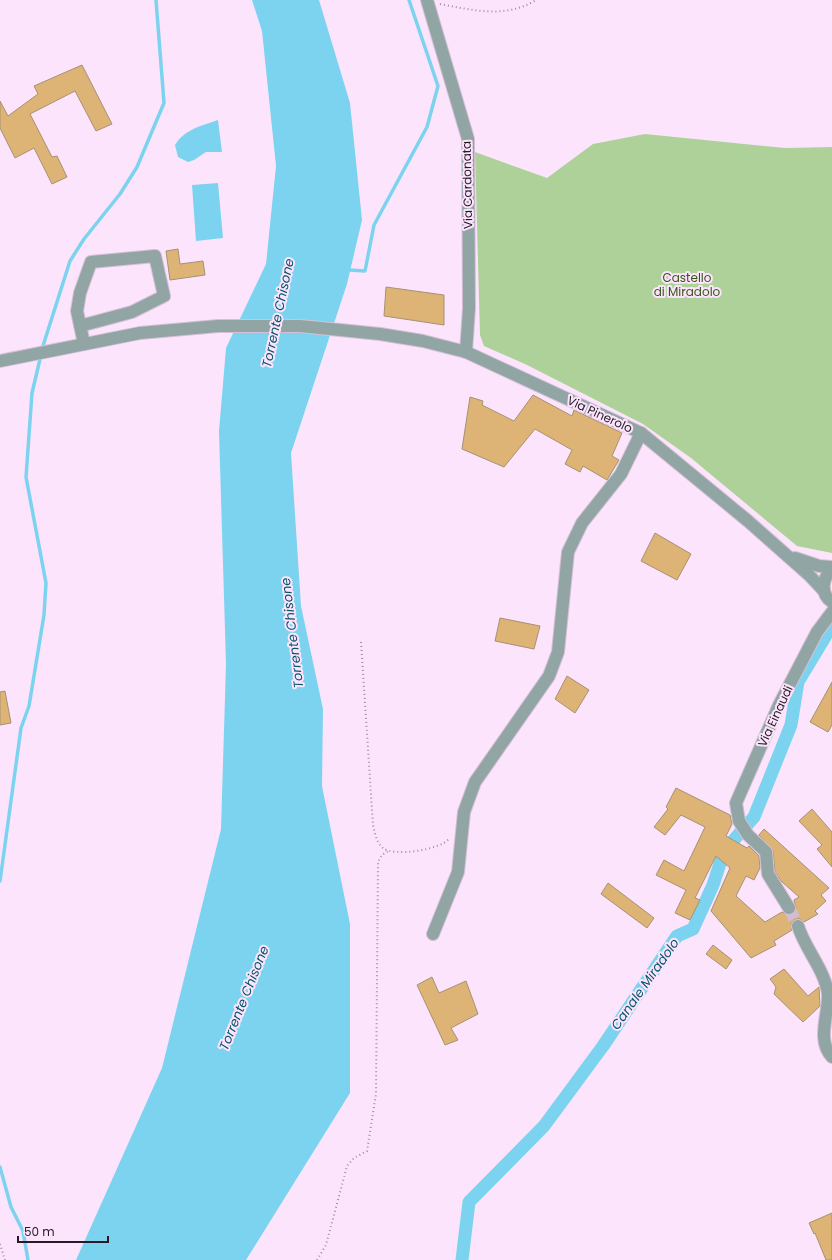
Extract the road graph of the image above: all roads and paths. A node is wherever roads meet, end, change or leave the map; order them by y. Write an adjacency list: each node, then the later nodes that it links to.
1 (536, 0): 2 (path)
2 (427, 1): 5 (street, Via Cardonata)
3 (80, 326): 3 (street); 4 (street)
4 (84, 344): 5 (street, Via Pinerolo); 6 (street, Via Pinerolo)
5 (466, 352): 7 (street, Via Pinerolo)
6 (0, 361)
7 (641, 433): 8 (street, Via Pinerolo); 19 (street)
8 (788, 556): 9 (street, Via Pinerolo); 11 (street, Via Pinerolo)
9 (832, 567)
10 (832, 570): 11 (street)
11 (824, 591): 12 (street, Via Pinerolo)
12 (832, 602)
13 (832, 612): 17 (street, Via Einaudi)
14 (360, 642): 16 (path)
15 (452, 836): 16 (path)
16 (388, 851): 23 (path)
17 (789, 908)
18 (798, 926): 20 (street)
19 (433, 934)
20 (832, 1057)
21 (0, 1244): 22 (path)
22 (4, 1260)
23 (317, 1260)

